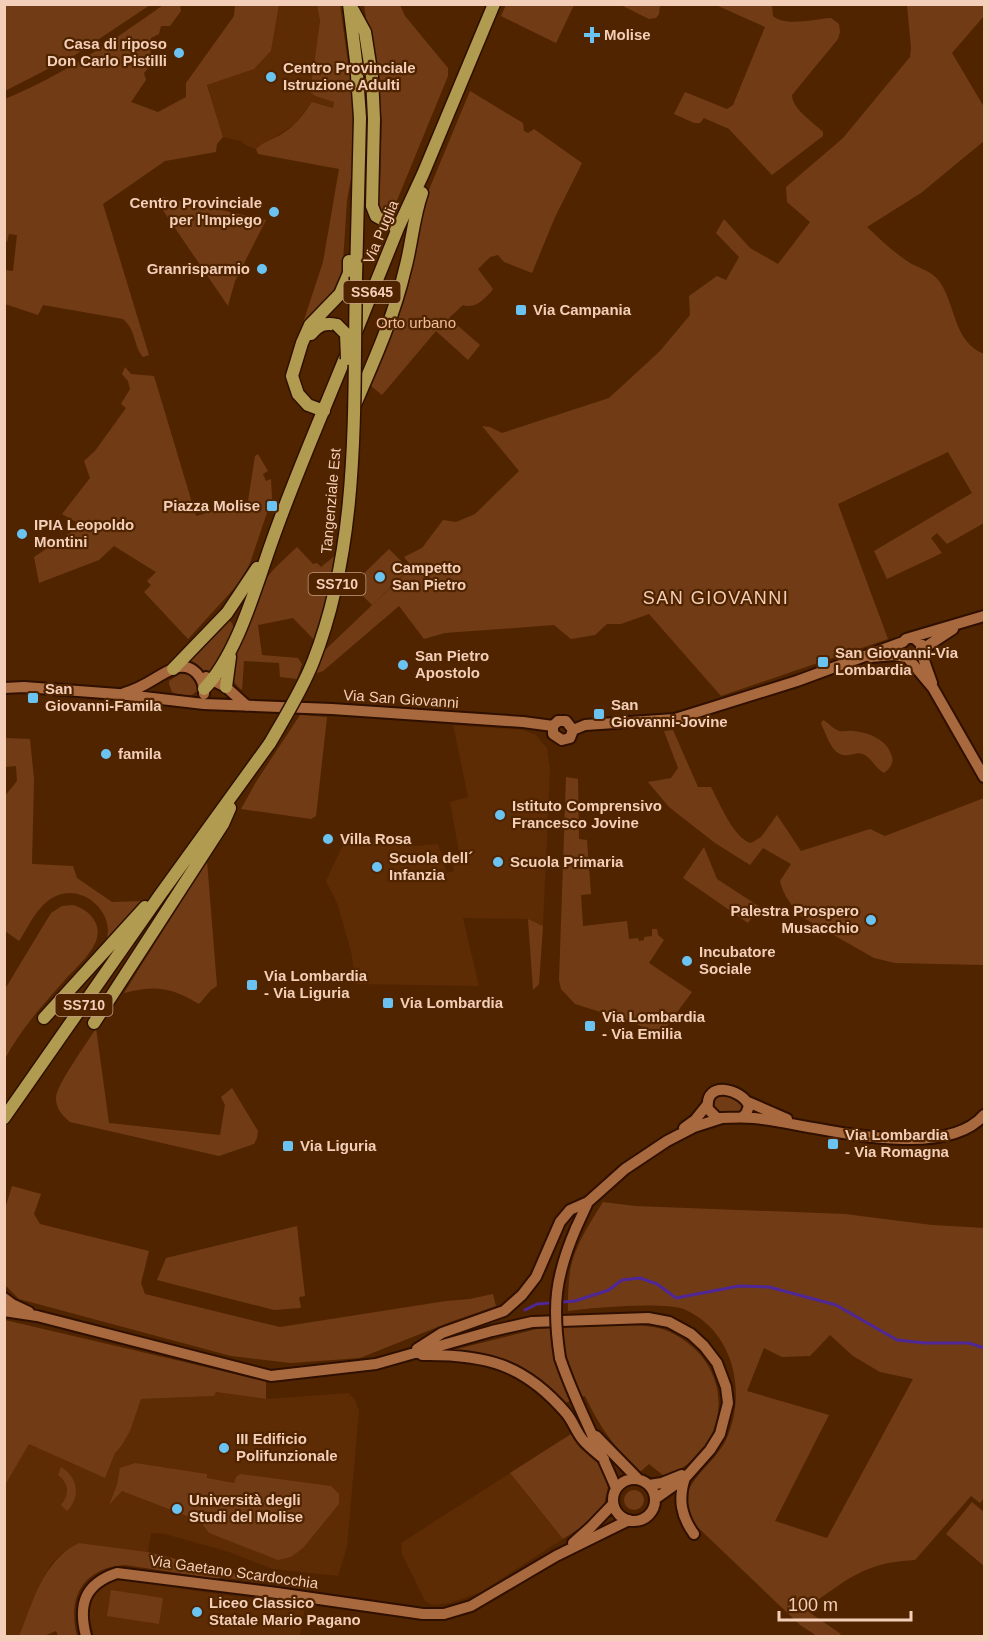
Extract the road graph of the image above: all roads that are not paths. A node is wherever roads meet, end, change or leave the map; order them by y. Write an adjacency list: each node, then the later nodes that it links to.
1 (349, 4): 4 (main road, Tangenziale Est / SS710); 5 (main road)
2 (494, 4): 3 (main road, Via Puglia / SS645)
3 (423, 174): 5 (main road, Via Puglia / SS645); 8 (main road, bridge)
4 (358, 182): 6 (main road); 8 (main road, Tangenziale Est / SS710, bridge)
5 (398, 228): 7 (main road, Via Puglia / SS645)
6 (302, 343): 7 (main road); 8 (main road, bridge)
7 (324, 411): 9 (main road, Via Puglia)
8 (353, 411): 29 (main road, Tangenziale Est / SS710, bridge)
9 (271, 544): 13 (main road, Via Puglia); 18 (main road)
10 (984, 616): 11 (street)
11 (961, 624): 12 (street); 15 (street)
12 (914, 638): 14 (street); 15 (street)
13 (234, 641): 19 (main road); 20 (main road)
14 (903, 642): 16 (street); 17 (street)
15 (921, 651): 16 (street); 22 (street)
16 (907, 657): 17 (street); 22 (street)
17 (856, 660): 27 (street, Via San Giovanni)
18 (170, 671): 19 (street); 23 (street); 24 (street)
19 (209, 685): 20 (street); 25 (street); 26 (street)
20 (226, 687): 27 (street)
21 (4, 688): 23 (street)
22 (933, 688): 28 (street)
23 (118, 694): 24 (street)
24 (169, 700): 25 (street)
25 (188, 703): 26 (street, Via San Giovanni)
26 (204, 704): 27 (street, Via San Giovanni)
27 (247, 706)
28 (984, 777)
29 (242, 782): 30 (main road, Tangenziale Est / SS710); 32 (main road)
30 (160, 895): 31 (main road); 36 (main road, Tangenziale Est / SS710)
31 (44, 1018)
32 (94, 1023)
33 (748, 1102): 34 (street); 37 (street); 39 (street)
34 (707, 1105): 38 (street); 40 (street)
35 (984, 1115): 39 (street)
36 (5, 1117)
37 (742, 1117): 38 (street); 39 (street)
38 (722, 1118): 40 (street)
39 (801, 1125)
40 (667, 1141): 41 (street)
41 (588, 1202): 45 (street); 46 (street, bridge)
42 (4, 1298): 44 (street)
43 (4, 1311): 44 (street)
44 (38, 1316): 45 (street)
45 (407, 1356): 47 (street); 48 (street)
46 (588, 1426): 47 (street); 50 (street)
47 (604, 1459): 52 (street)
48 (695, 1467): 49 (street); 51 (street)
49 (686, 1477): 53 (street); 56 (street)
50 (639, 1479): 51 (street); 52 (street)
51 (649, 1485): 53 (street)
52 (616, 1488): 54 (street)
53 (655, 1499): 55 (street)
54 (613, 1504): 55 (street); 57 (street, Via Gaetano Scardocchia)
55 (629, 1521): 57 (street, Via Gaetano Scardocchia)
56 (694, 1534)
57 (556, 1556): 58 (street, Via Gaetano Scardocchia)
58 (86, 1636)

